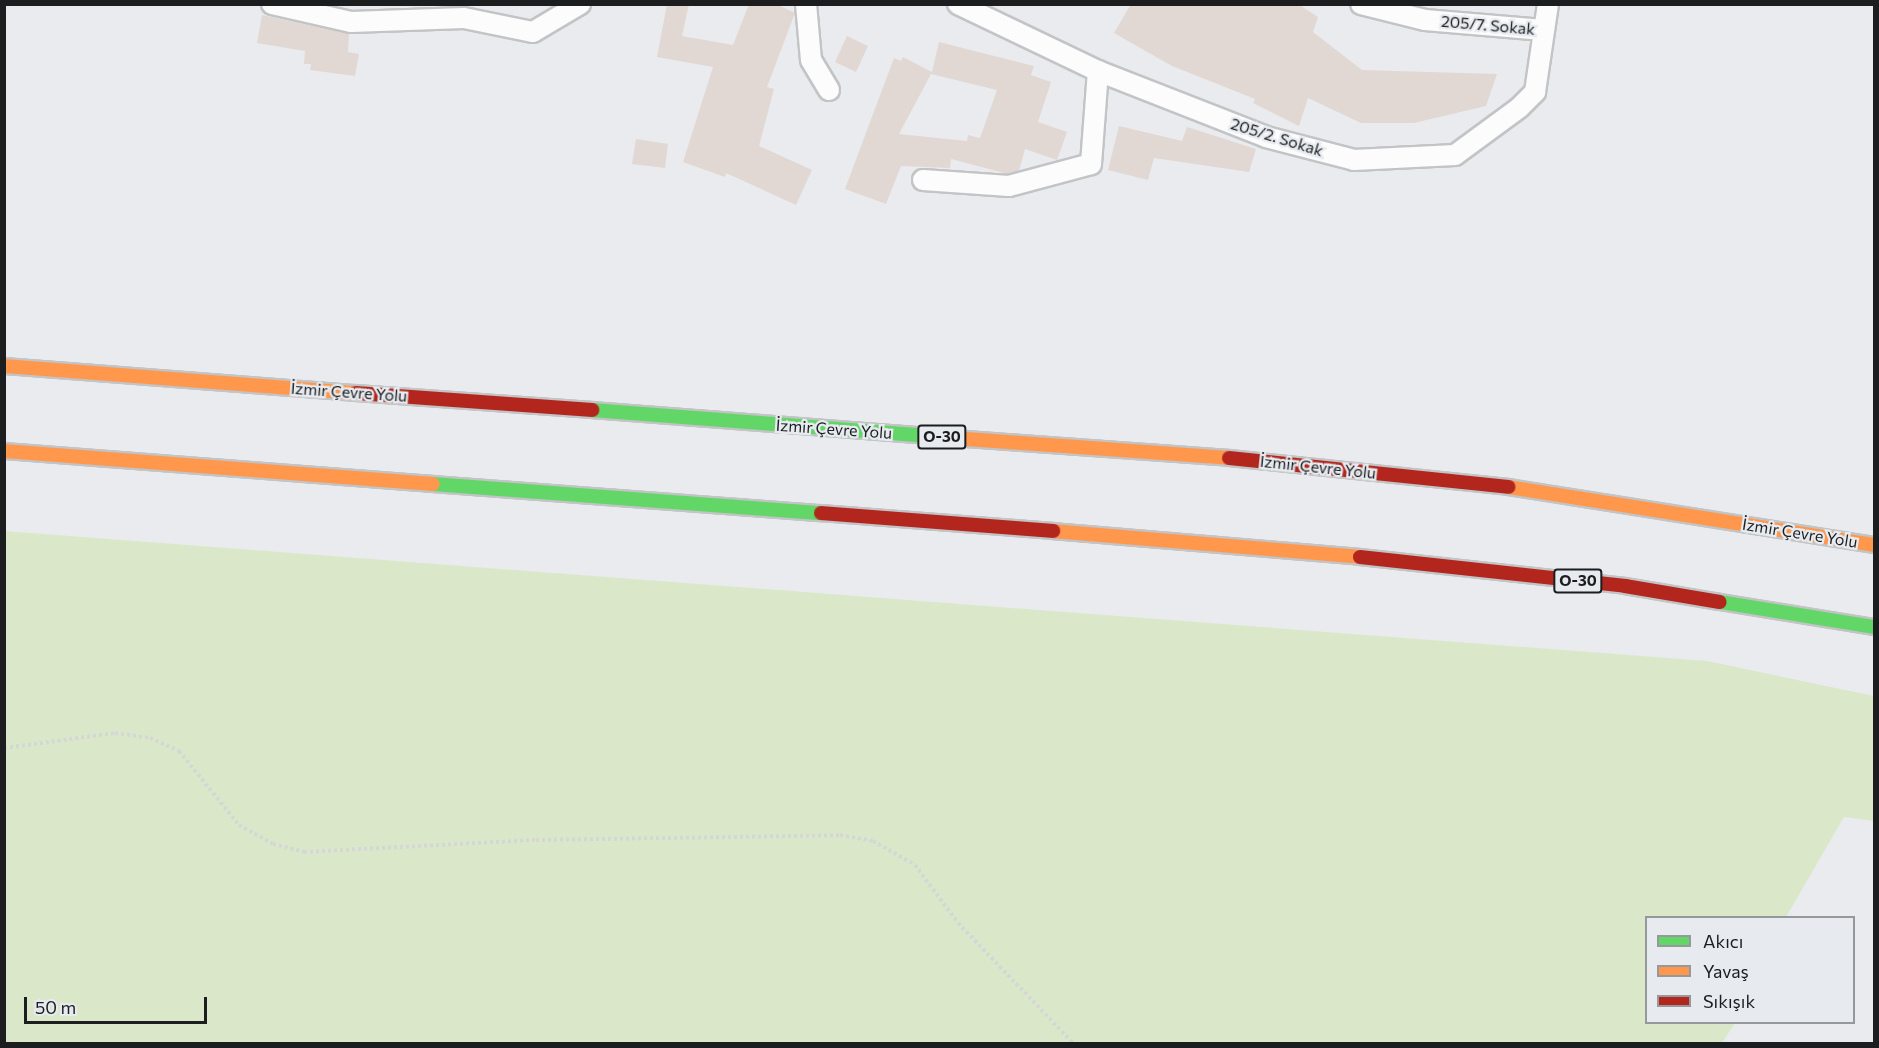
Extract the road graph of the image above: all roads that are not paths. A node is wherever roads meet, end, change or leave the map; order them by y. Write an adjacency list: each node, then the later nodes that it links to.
1 (272, 4): 2 (street)
2 (580, 4)
3 (806, 4): 9 (street)
4 (1361, 4): 7 (street, 205/7. Sokak)
5 (1548, 4): 7 (street, 205/2. Sokak)
6 (965, 6): 8 (street, 205/2. Sokak)
7 (1544, 30): 8 (street, 205/2. Sokak)
8 (1098, 71): 10 (street)
9 (829, 90)
10 (923, 180)
11 (4, 366): 13 (highway, İzmir Çevre Yolu / O-30)
12 (4, 451): 16 (highway, O-30)
13 (1517, 488): 14 (highway); 15 (highway, İzmir Çevre Yolu / O-30)
14 (1779, 514)
15 (1875, 545)
16 (1875, 627)

